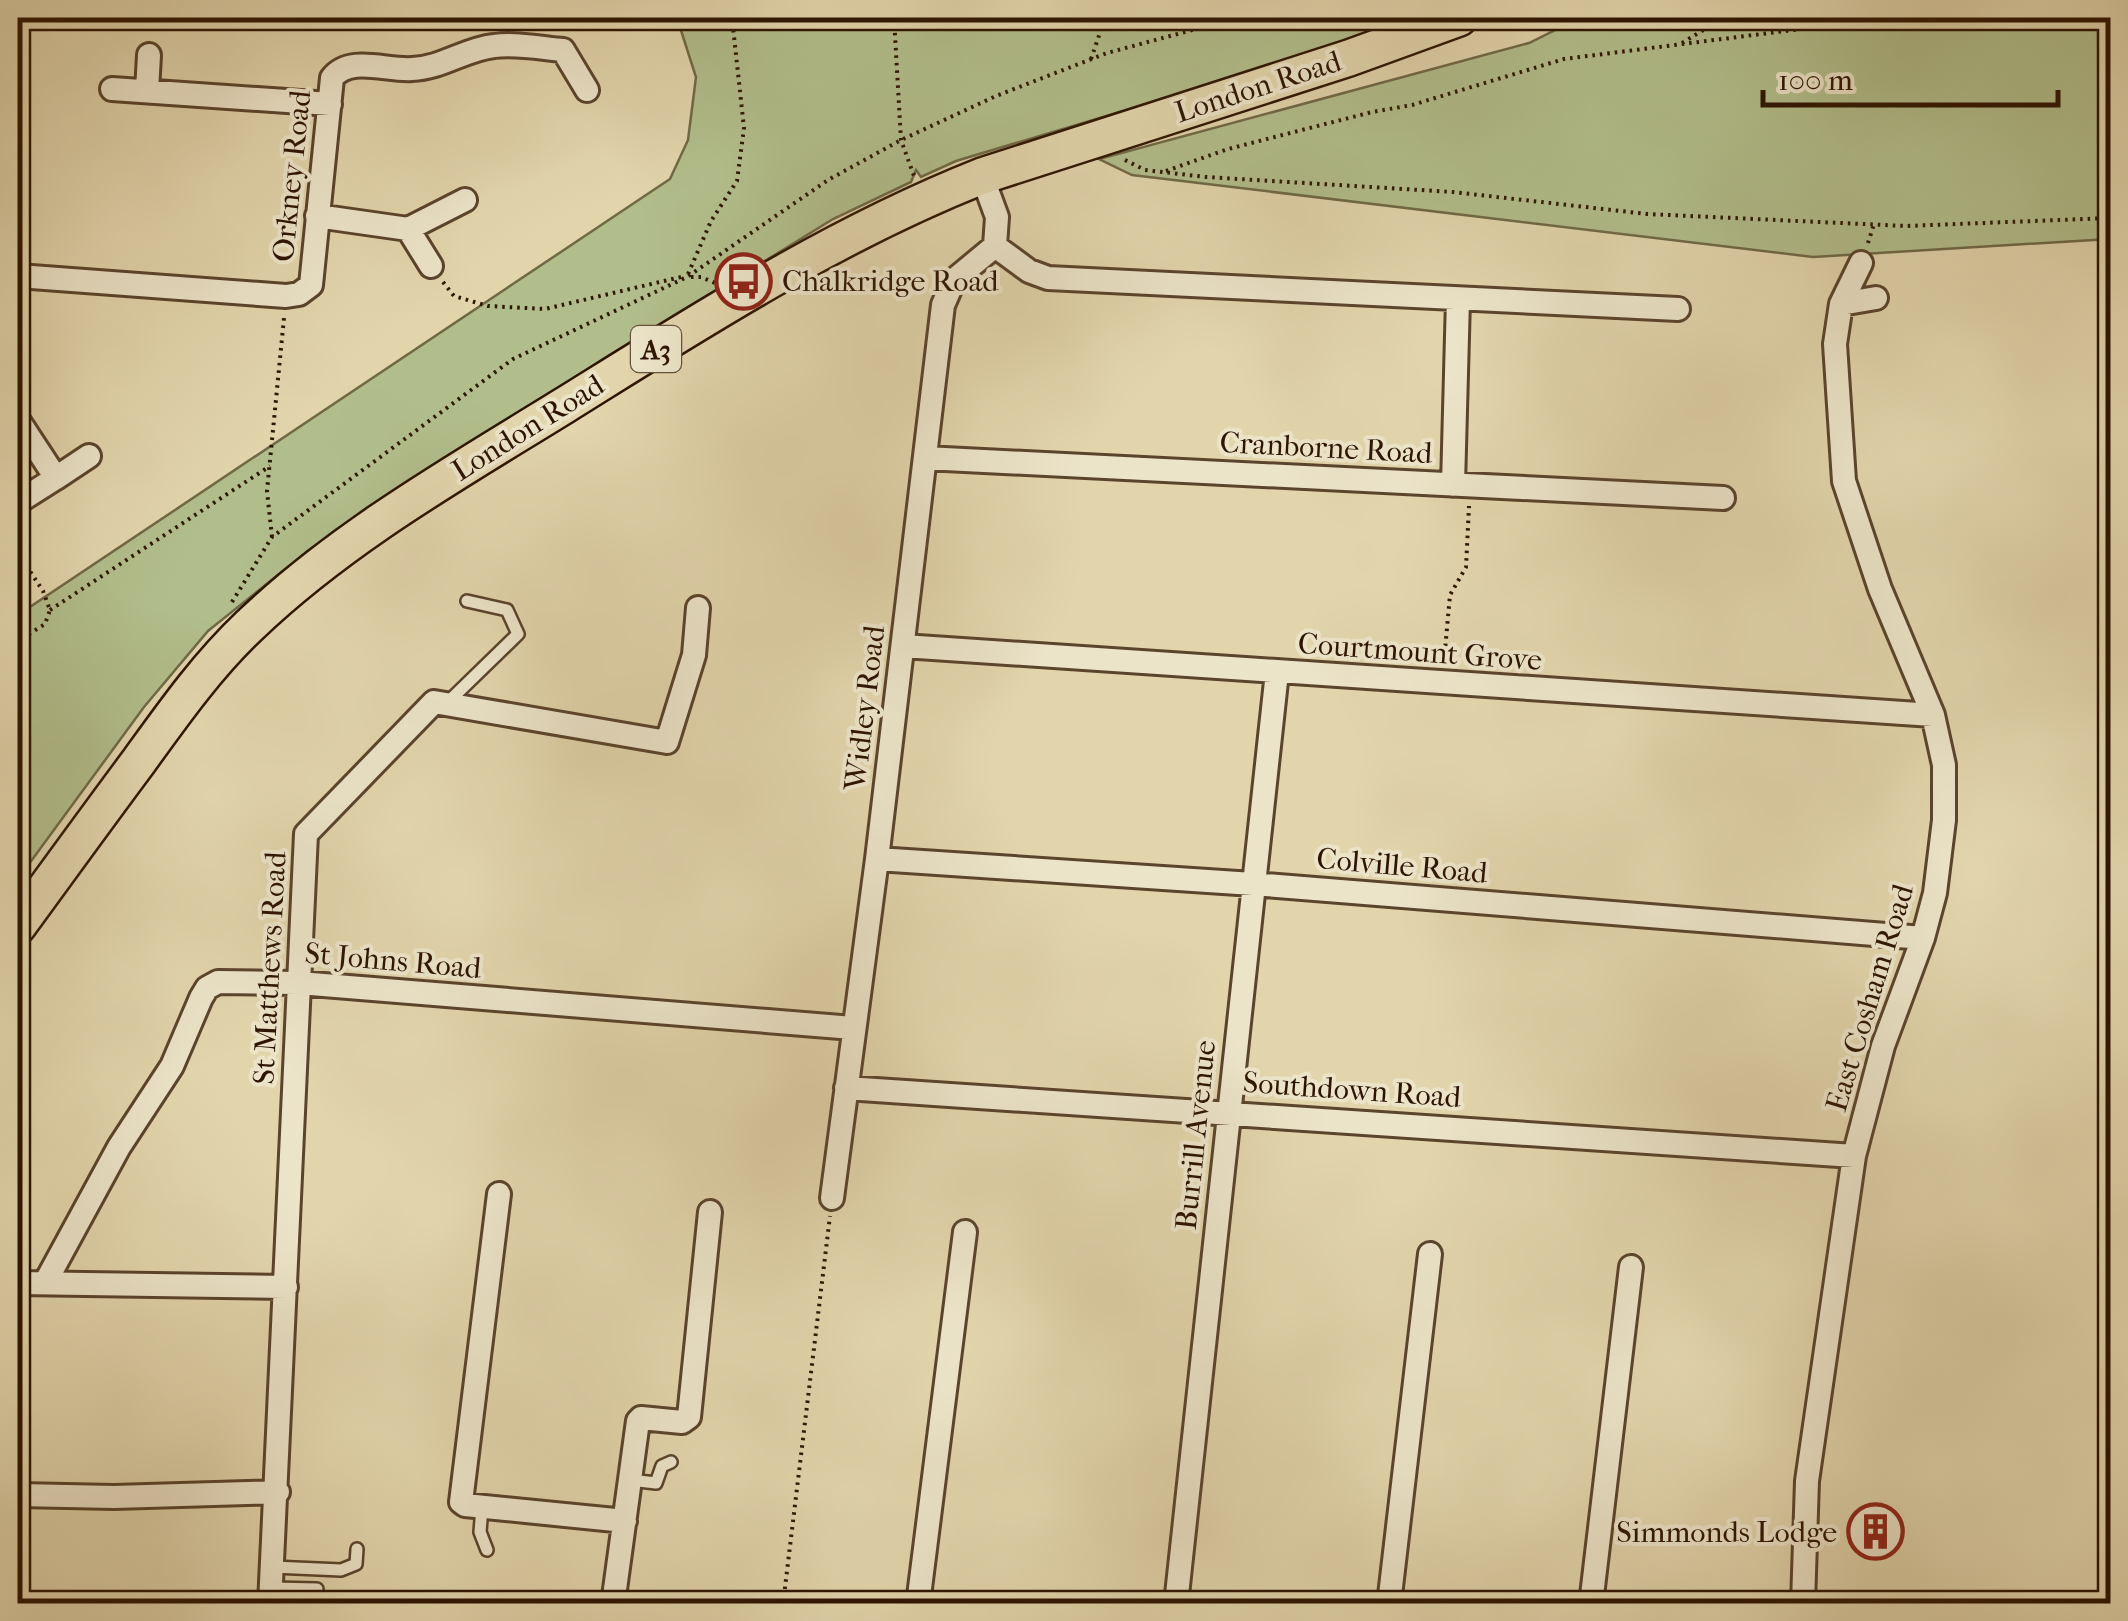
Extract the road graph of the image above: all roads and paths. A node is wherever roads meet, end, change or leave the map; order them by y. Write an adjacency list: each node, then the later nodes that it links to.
1 (732, 18): 30 (path)
2 (894, 18): 18 (path)
3 (1105, 18): 12 (path)
4 (1236, 18): 12 (path)
5 (1459, 18): 17 (main road, London Road / A3)
6 (1723, 18): 9 (path)
7 (1888, 18): 9 (path)
8 (2094, 18): 10 (path)
9 (1678, 46): 19 (path)
10 (2110, 47)
11 (150, 55): 15 (street)
12 (1091, 60): 18 (path)
13 (112, 89): 15 (street)
14 (587, 90): 16 (street, Orkney Road)
15 (147, 91): 16 (street)
16 (330, 104): 23 (street, Orkney Road)
17 (1106, 136): 19 (path); 20 (main road, London Road / A3)
18 (900, 140): 21 (path); 30 (path)
19 (1164, 172): 24 (path)
20 (982, 176): 21 (main road, London Road / A3); 26 (street)
21 (923, 199): 32 (main road, London Road / A3)
22 (465, 200): 25 (street)
23 (317, 216): 25 (street); 31 (street, Orkney Road)
24 (2110, 218)
25 (408, 229): 28 (street)
26 (994, 246): 34 (street); 39 (street, Widley Road)
27 (1861, 263): 35 (street, East Cosham Road)
28 (432, 266): 30 (path)
29 (18, 276): 31 (street, Orkney Road)
30 (687, 277): 32 (path); 45 (path)
31 (286, 296): 40 (path)
32 (742, 296): 59 (main road, London Road / A3)
33 (1876, 298): 35 (street)
34 (1458, 300): 36 (street); 42 (street)
35 (1842, 304): 56 (street, East Cosham Road)
36 (1678, 309)
37 (18, 420): 41 (street)
38 (89, 456): 41 (street)
39 (926, 458): 42 (street, Cranborne Road); 52 (street, Widley Road)
40 (270, 466): 45 (path); 50 (path)
41 (56, 478): 44 (street)
42 (1462, 486): 43 (street, Cranborne Road); 54 (path)
43 (1723, 498)
44 (18, 502)
45 (272, 537): 49 (path)
46 (18, 554): 50 (path)
47 (467, 601): 55 (lane)
48 (698, 608): 55 (street)
49 (228, 609)
50 (50, 610): 51 (path)
51 (18, 641)
52 (903, 646): 53 (street, Courtmount Grove); 57 (street, Widley Road)
53 (1277, 672): 54 (street, Courtmount Grove); 58 (street, Burrill Avenue)
54 (1442, 684): 56 (street, Courtmount Grove)
55 (446, 704): 61 (street, St Matthews Road)
56 (1933, 714): 60 (street, East Cosham Road)
57 (877, 859): 58 (street, Colville Road); 62 (street, Widley Road)
58 (1254, 884): 60 (street, Colville Road); 64 (street, Burrill Avenue)
59 (18, 926)
60 (1922, 938): 65 (street, East Cosham Road)
61 (299, 983): 62 (street, St Johns Road); 73 (street, St Johns Road); 74 (street, St Matthews Road)
62 (853, 1028): 63 (street, Widley Road)
63 (846, 1088): 64 (street, Southdown Road); 67 (street, Widley Road)
64 (1228, 1112): 65 (street, Southdown Road); 90 (street, Burrill Avenue)
65 (1854, 1156): 93 (street, East Cosham Road)
66 (498, 1194): 79 (street)
67 (832, 1198): 88 (path)
68 (710, 1212): 76 (street)
69 (965, 1232): 89 (street)
70 (1430, 1254): 91 (street)
71 (1631, 1267): 92 (street)
72 (18, 1283): 73 (street)
73 (45, 1284): 74 (street)
74 (286, 1287): 77 (street, St Matthews Road)
75 (671, 1462): 76 (lane)
76 (630, 1480): 80 (street)
77 (278, 1492): 78 (street); 83 (street, St Matthews Road)
78 (18, 1496)
79 (482, 1507): 80 (street); 82 (lane)
80 (625, 1521): 86 (street)
81 (357, 1549): 83 (lane)
82 (487, 1550)
83 (272, 1586): 84 (lane)
84 (317, 1589)
85 (682, 1593): 87 (path)
86 (613, 1604)
87 (653, 1604)
88 (783, 1604)
89 (918, 1604)
90 (1176, 1604)
91 (1389, 1604)
92 (1591, 1604)
93 (1803, 1604)

